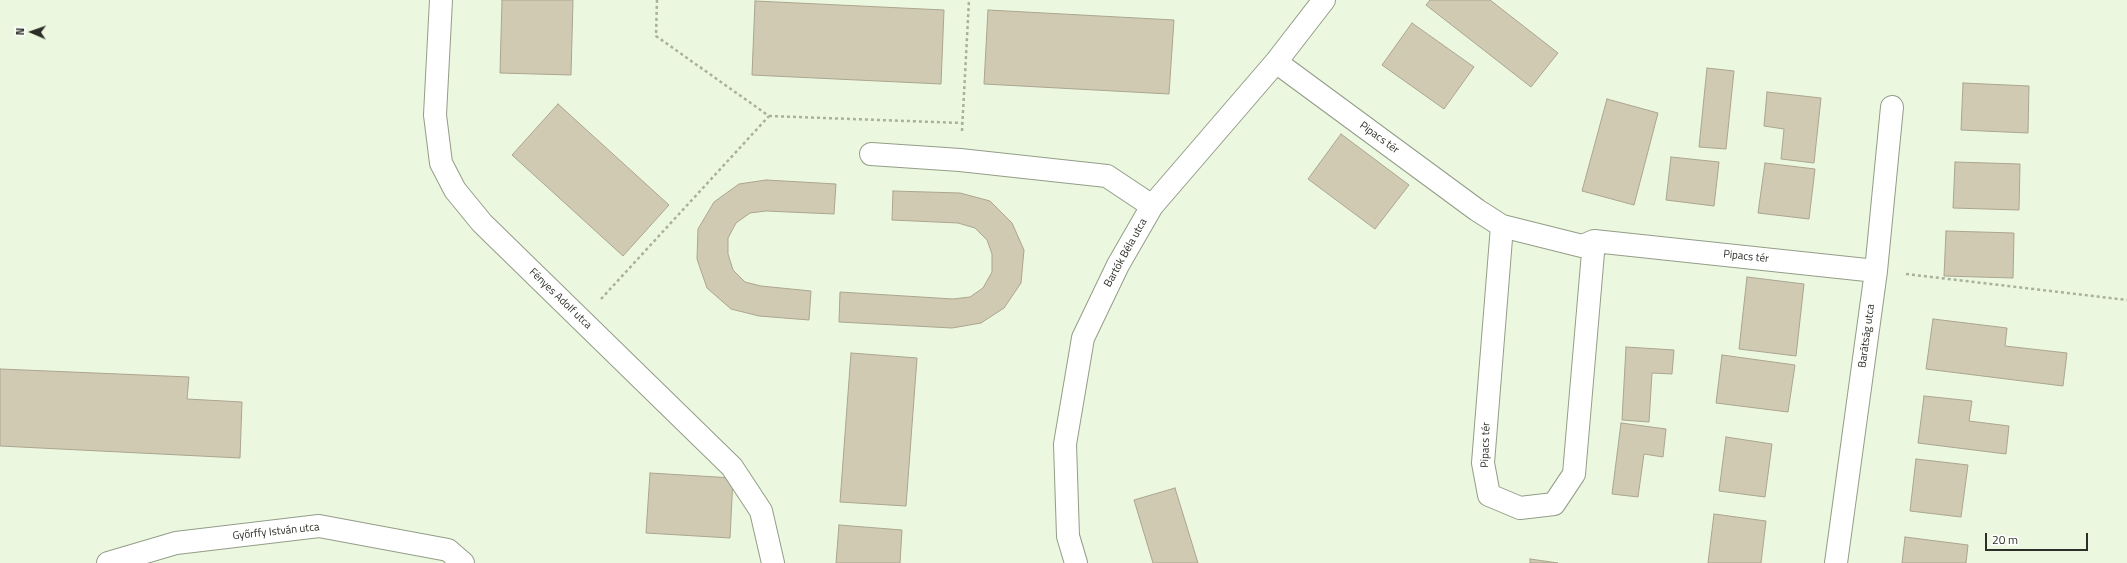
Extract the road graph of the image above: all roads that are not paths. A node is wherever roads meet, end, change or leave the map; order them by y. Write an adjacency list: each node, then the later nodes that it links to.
1 (441, 0): 12 (street, Fényes Adolf utca)
2 (1324, 0): 3 (street, Bartók Béla utca)
3 (1276, 62): 6 (street, Bartók Béla utca); 7 (street, Pipacs tér)
4 (1892, 107): 9 (street, Barátság utca)
5 (871, 154): 6 (street)
6 (1152, 206): 13 (street, Bartók Béla utca)
7 (1502, 226): 8 (street, Pipacs tér); 8 (street, Pipacs tér)
8 (1594, 241): 9 (street, Pipacs tér)
9 (1876, 271): 14 (street, Barátság utca)
10 (108, 563): 11 (street, Győrffy István utca)
11 (463, 563)
12 (773, 563)
13 (1076, 563)
14 (1836, 563)

